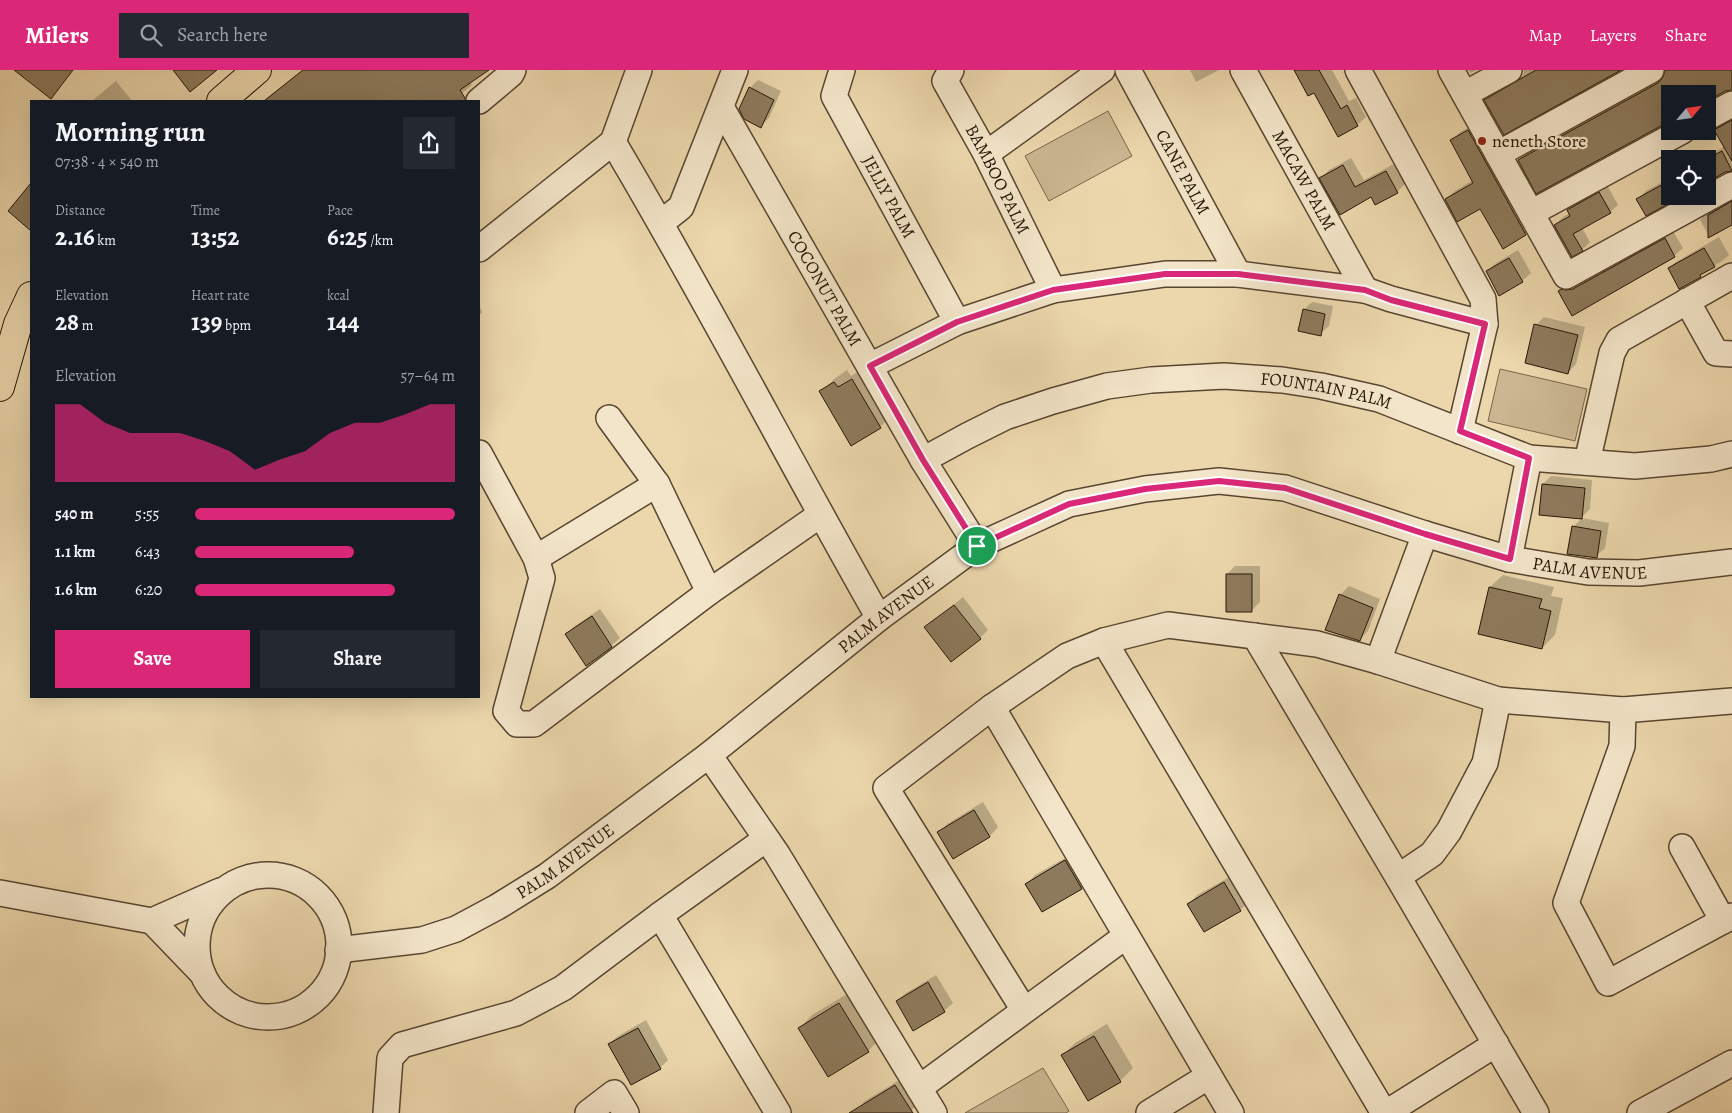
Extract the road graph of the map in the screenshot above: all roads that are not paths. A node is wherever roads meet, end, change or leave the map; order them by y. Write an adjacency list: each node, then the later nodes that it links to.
1 (257, 70): 15 (main road)
2 (513, 70): 16 (street)
3 (639, 70): 21 (street)
4 (735, 70): 18 (street)
5 (842, 70): 34 (street, JELLY PALM)
6 (950, 70): 22 (street, BAMBOO PALM)
7 (1102, 70): 22 (street)
8 (1128, 70): 28 (street, CANE PALM)
9 (1244, 70): 31 (street, MACAW PALM)
10 (1358, 70): 35 (street)
11 (1452, 70): 14 (street)
12 (1508, 70): 14 (street)
13 (1651, 70): 23 (street)
14 (1465, 94): 23 (street)
15 (222, 100)
16 (480, 100)
17 (1732, 104): 19 (street)
18 (720, 107): 26 (street); 37 (street, COCONUT PALM)
19 (1716, 113)
20 (1665, 140): 25 (street)
21 (613, 142): 26 (street); 27 (street)
22 (986, 154): 30 (street, BAMBOO PALM)
23 (1498, 154): 25 (street)
24 (1732, 186): 25 (street)
25 (1531, 213)
26 (661, 223): 47 (street)
27 (480, 248)
28 (1238, 274): 30 (street); 31 (street)
29 (1732, 276): 33 (street)
30 (1053, 290): 34 (street)
31 (1365, 290): 35 (street)
32 (30, 298): 38 (main road)
33 (1687, 301): 36 (street); 45 (street)
34 (957, 322): 37 (street)
35 (1485, 324): 40 (street)
36 (1732, 354)
37 (870, 366): 44 (street, COCONUT PALM)
38 (0, 387)
39 (609, 418): 46 (street)
40 (1460, 431): 43 (street, FOUNTAIN PALM); 44 (street, FOUNTAIN PALM)
41 (1732, 454): 45 (street, FOUNTAIN PALM)
42 (480, 455): 50 (street)
43 (1529, 458): 45 (street, FOUNTAIN PALM); 51 (street)
44 (923, 460): 49 (street, COCONUT PALM)
45 (1587, 462)
46 (657, 484): 50 (street); 53 (street)
47 (820, 515): 53 (street); 54 (street)
48 (1425, 534): 49 (street, PALM AVENUE); 51 (street, PALM AVENUE); 57 (street)
49 (977, 546): 54 (street, PALM AVENUE)
50 (536, 558): 53 (street)
51 (1510, 559): 52 (street, PALM AVENUE)
52 (1732, 562)
53 (710, 592)
54 (879, 618): 62 (street, PALM AVENUE)
55 (1255, 636): 56 (street); 57 (street); 65 (street)
56 (1104, 641): 60 (street); 86 (street)
57 (1378, 661): 58 (street)
58 (1498, 700): 61 (street); 65 (street)
59 (1732, 701): 61 (street)
60 (992, 708): 71 (street); 74 (street)
61 (1623, 710): 69 (street)
62 (709, 755): 63 (street); 72 (street, PALM AVENUE)
63 (766, 839): 68 (street); 78 (street)
64 (1682, 847): 69 (street)
65 (1398, 877): 75 (street)
66 (225, 889): 70 (street); 72 (street); 73 (street)
67 (0, 893): 70 (street)
68 (660, 915): 79 (street); 82 (street)
69 (1728, 918)
70 (152, 921): 73 (street)
71 (1126, 936): 74 (street); 77 (street)
72 (338, 950): 73 (street)
73 (202, 973)
74 (1024, 1010): 78 (street)
75 (1496, 1044): 86 (street); 87 (street)
76 (1732, 1063): 88 (street)
77 (1209, 1076): 84 (street); 85 (street)
78 (919, 1088): 83 (street)
79 (386, 1113)
80 (588, 1113): 81 (street)
81 (626, 1113)
82 (778, 1113)
83 (934, 1113)
84 (1149, 1113)
85 (1231, 1113)
86 (1385, 1113)
87 (1536, 1113)
88 (1640, 1113)

